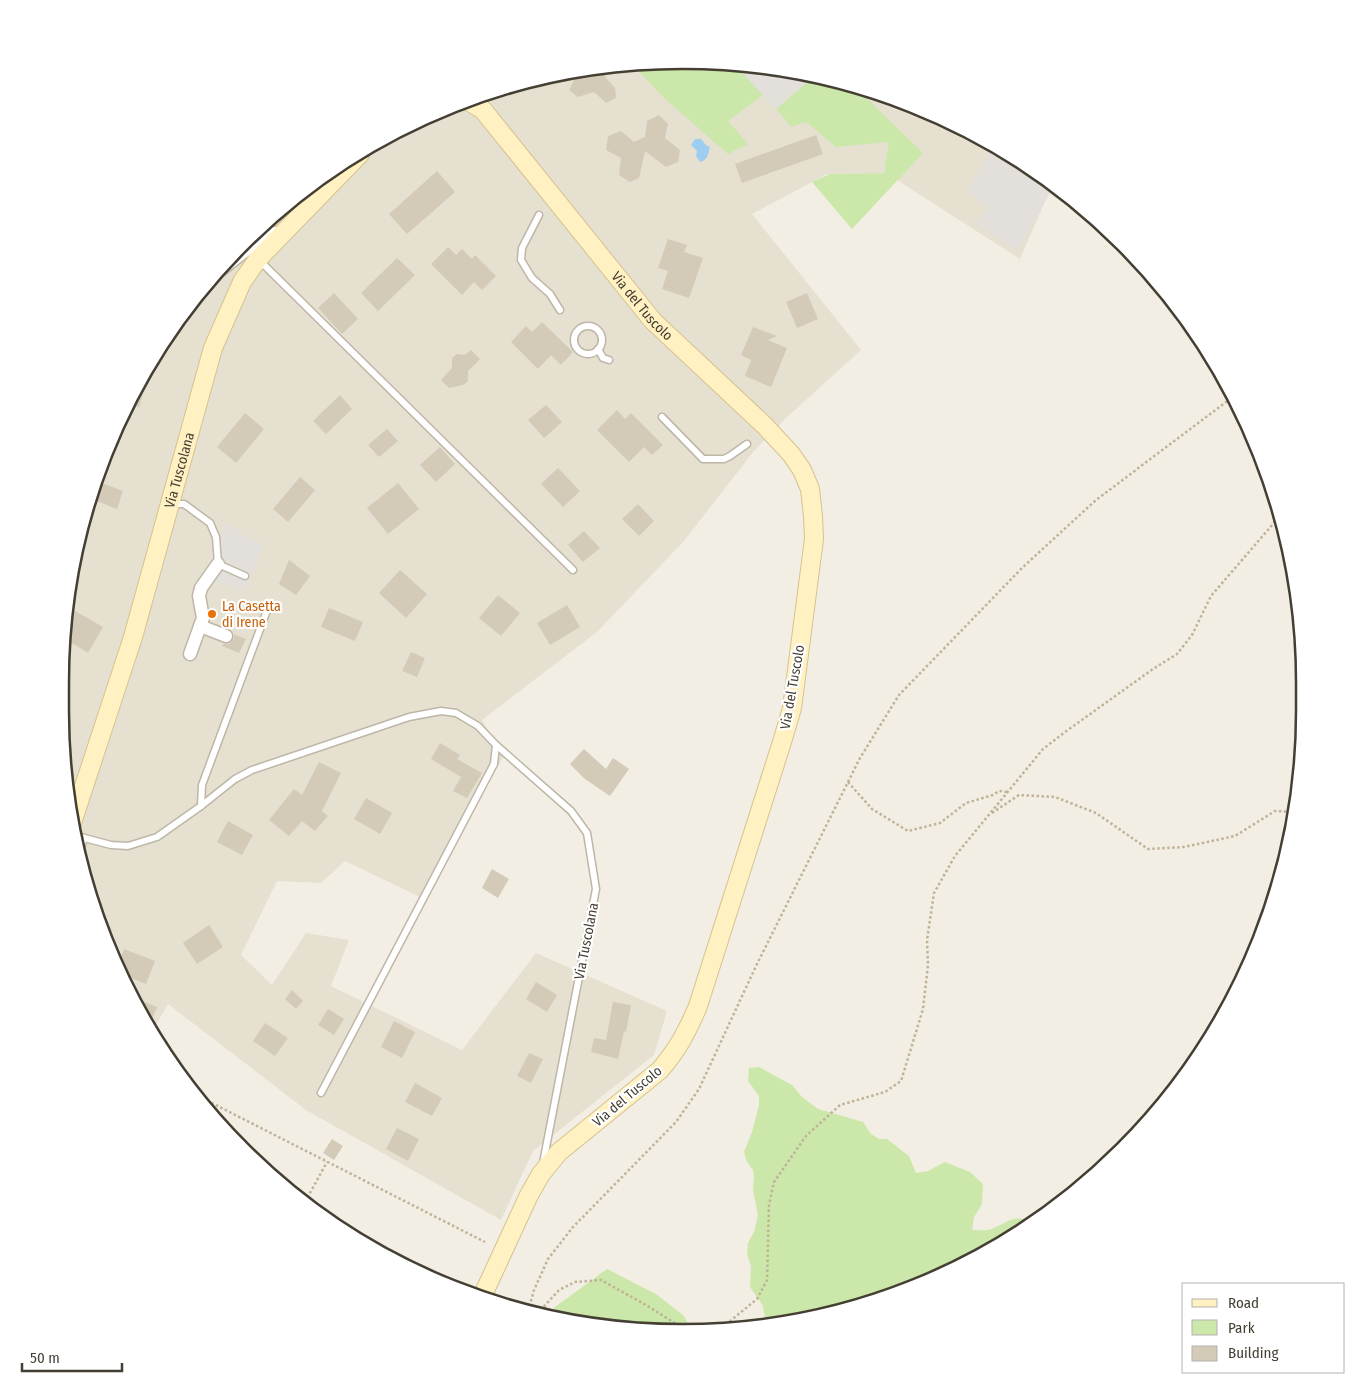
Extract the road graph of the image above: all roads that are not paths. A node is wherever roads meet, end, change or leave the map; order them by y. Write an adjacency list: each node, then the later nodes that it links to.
1 (481, 104): 25 (street, Via del Tuscolo)
2 (343, 171): 4 (street, Via Tuscolana)
3 (539, 215): 7 (lane)
4 (284, 232): 5 (street); 6 (street, Via Tuscolana)
5 (254, 244)
6 (258, 259): 12 (street, Via Tuscolana); 14 (lane)
7 (560, 310)
8 (598, 349): 8 (lane); 9 (lane)
9 (609, 360)
10 (662, 417): 11 (lane)
11 (747, 444)
12 (169, 504): 13 (lane); 22 (street, Via Tuscolana)
13 (218, 564): 15 (lane); 17 (street)
14 (573, 570)
15 (245, 576)
16 (268, 605): 21 (lane)
17 (200, 626): 18 (street); 19 (street)
18 (226, 636)
19 (190, 654)
20 (496, 745): 21 (lane, Via Tuscolana); 24 (lane); 25 (lane, Via Tuscolana)
21 (201, 806): 23 (lane, Via Tuscolana)
22 (77, 808)
23 (84, 838)
24 (321, 1093)
25 (541, 1174): 26 (street, Via del Tuscolo)
26 (484, 1292)

